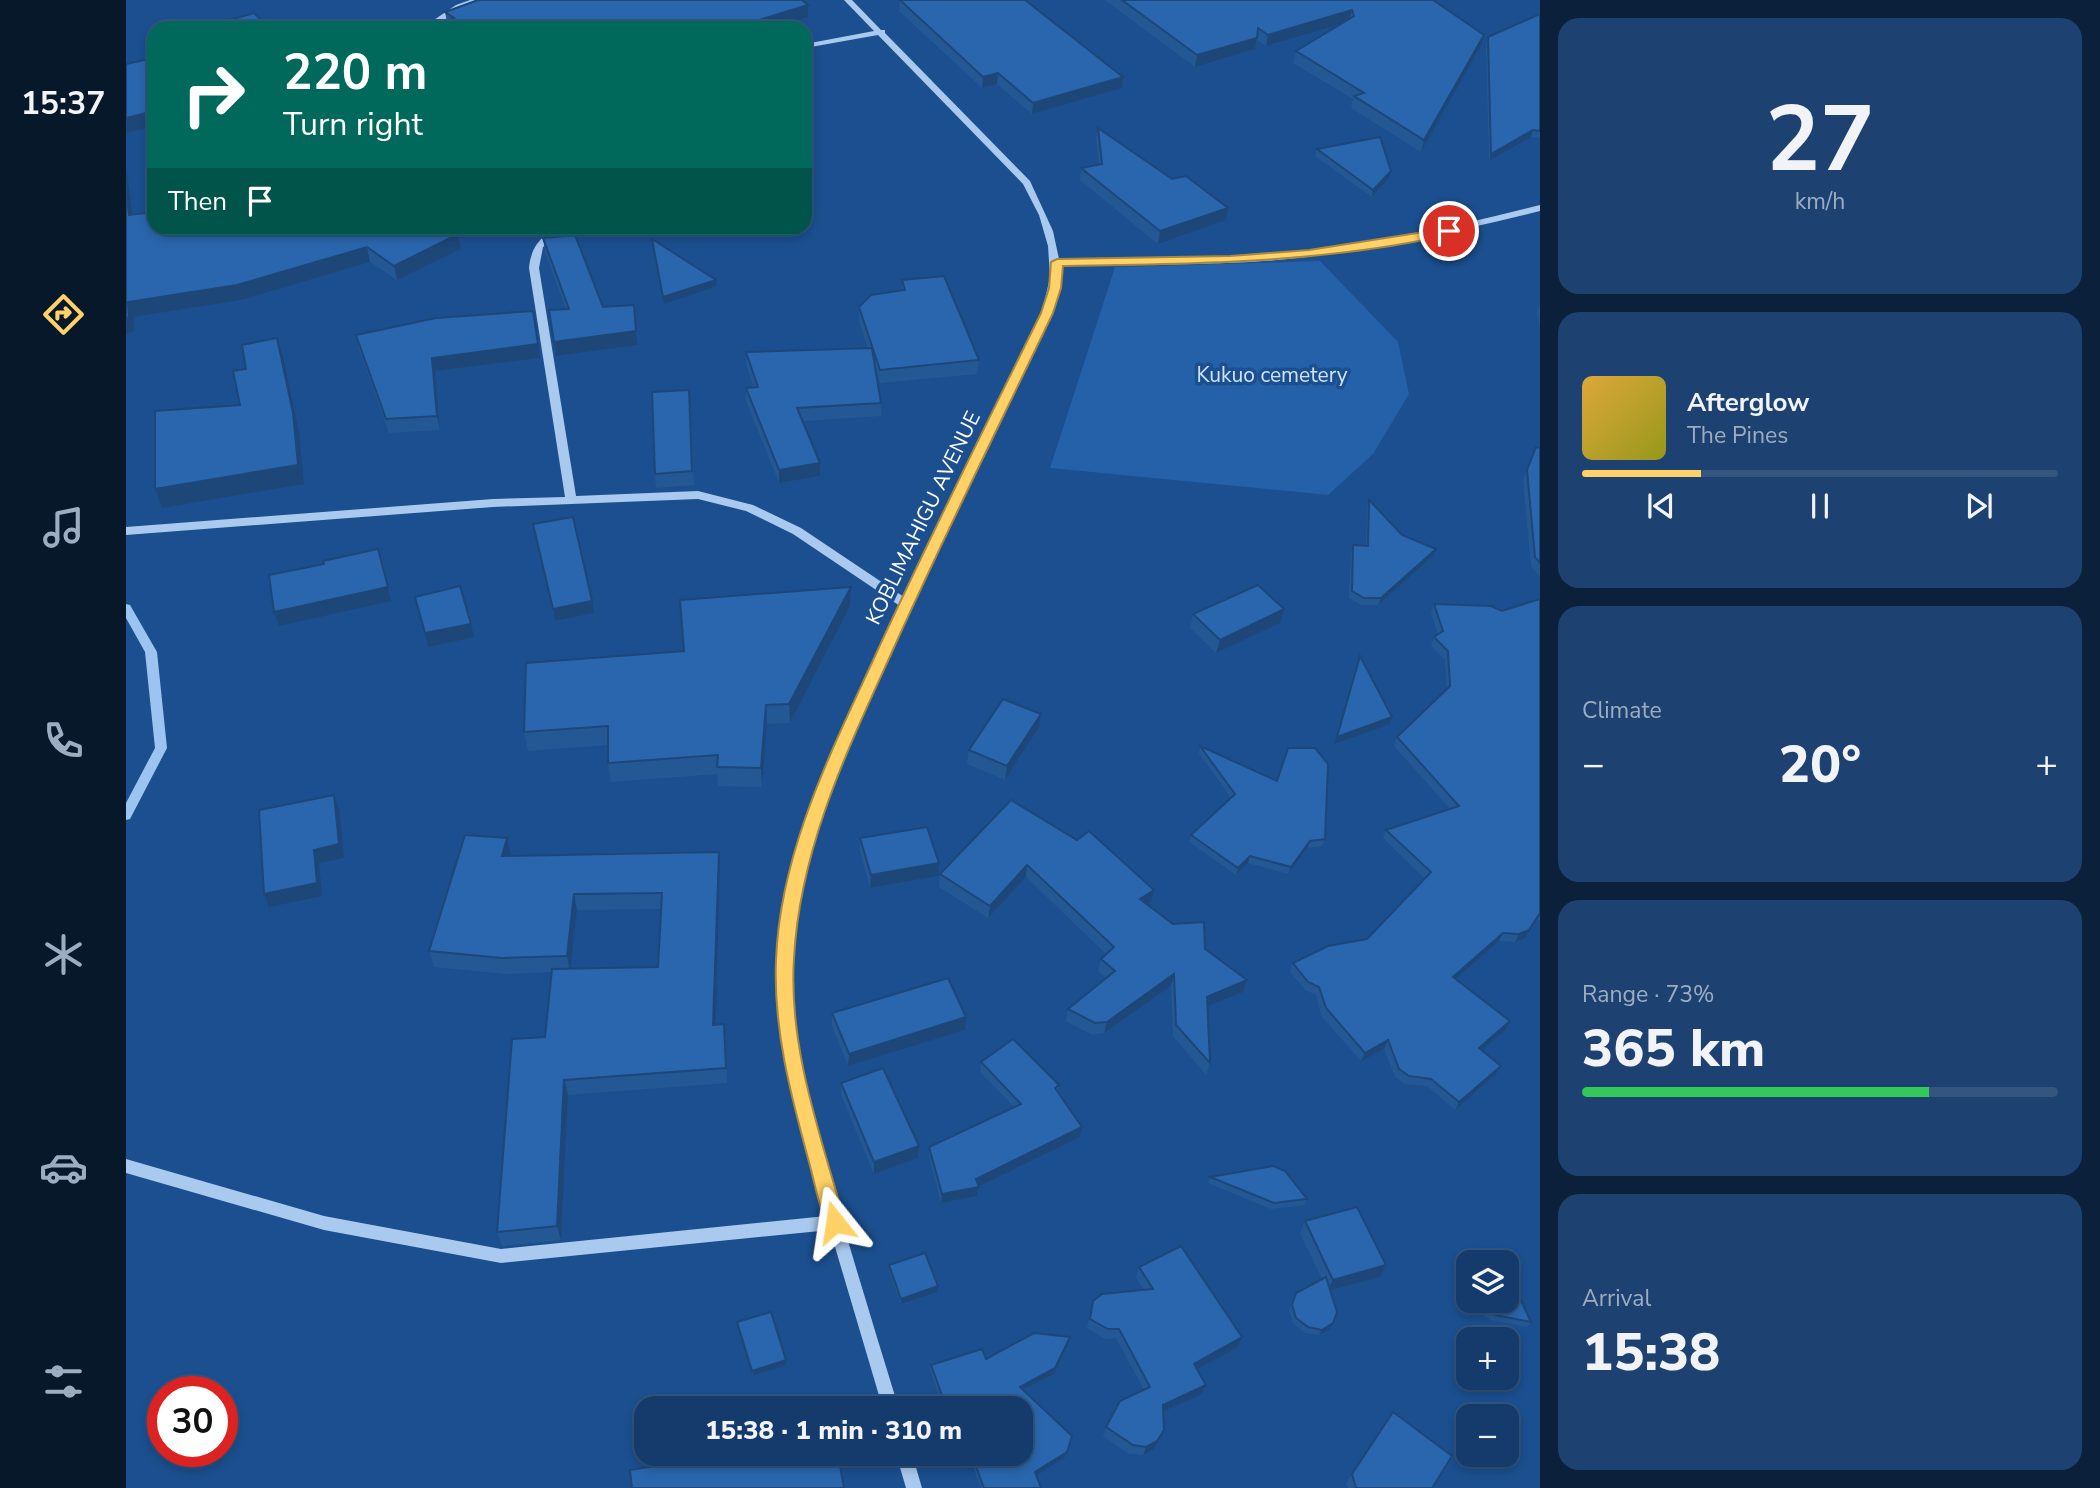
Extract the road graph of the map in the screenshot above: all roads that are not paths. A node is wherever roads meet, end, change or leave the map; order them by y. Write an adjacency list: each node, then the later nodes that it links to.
1 (477, 0): 3 (street)
2 (848, 0): 4 (street, KOBLIMAHIGU AVENUE)
3 (437, 21)
4 (882, 32): 5 (street); 8 (street, KOBLIMAHIGU AVENUE)
5 (812, 45)
6 (1540, 208): 8 (street)
7 (552, 235): 9 (street)
8 (1057, 262): 11 (street, KOBLIMAHIGU AVENUE)
9 (571, 499): 10 (street); 11 (street)
10 (126, 531)
11 (906, 604): 13 (street, KOBLIMAHIGU AVENUE)
12 (126, 1166): 13 (street)
13 (835, 1222): 14 (street, KOBLIMAHIGU AVENUE)
14 (887, 1396)
15 (908, 1466): 16 (street)
16 (914, 1488)

